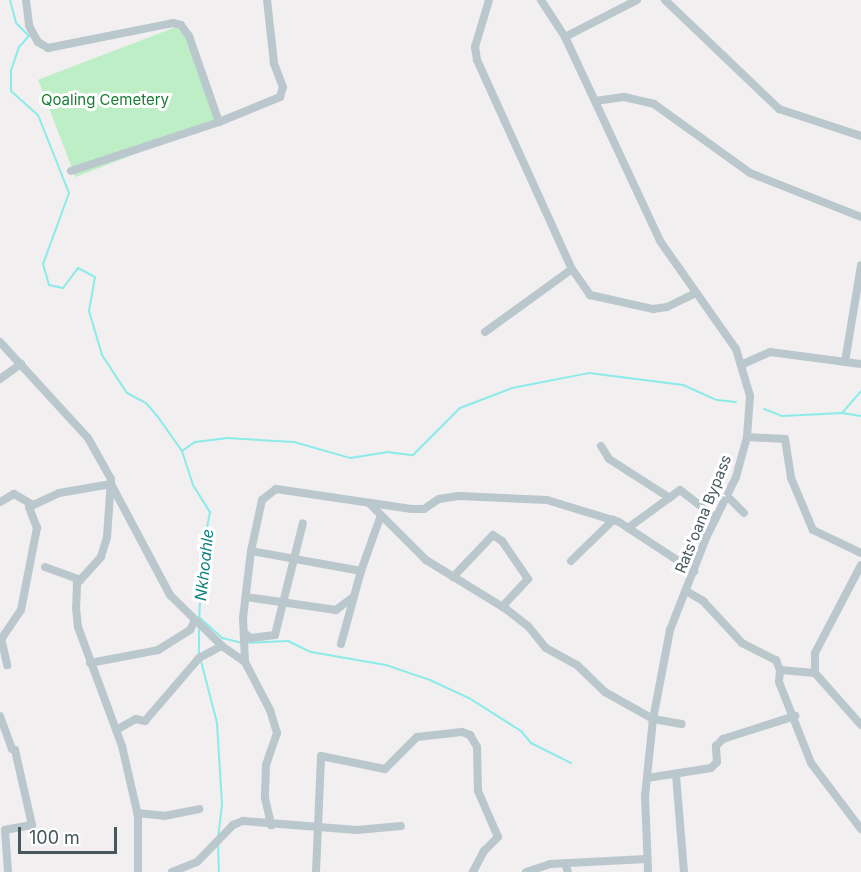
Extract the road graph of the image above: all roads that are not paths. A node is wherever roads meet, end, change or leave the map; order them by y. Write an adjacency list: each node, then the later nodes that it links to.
1 (26, 0): 9 (street)
2 (267, 0): 9 (street)
3 (489, 0): 14 (street)
4 (541, 0): 7 (street, Rats'oana Bypass)
5 (637, 0): 7 (street)
6 (665, 0): 10 (street)
7 (565, 37): 8 (street, Rats'oana Bypass)
8 (594, 101): 12 (street); 15 (street, Rats'oana Bypass)
9 (219, 122): 11 (street)
10 (861, 136)
11 (71, 171)
12 (861, 217)
13 (861, 264): 18 (street)
14 (572, 269): 15 (street); 16 (street)
15 (694, 294): 20 (street, Rats'oana Bypass)
16 (485, 332)
17 (0, 342): 19 (street)
18 (845, 362): 20 (street); 21 (street)
19 (21, 364): 22 (street); 25 (street)
20 (743, 364): 23 (street, Rats'oana Bypass)
21 (861, 364)
22 (0, 379)
23 (747, 437): 26 (street, Rats'oana Bypass); 38 (street)
24 (601, 446): 27 (street)
25 (111, 484): 30 (street); 46 (street); 52 (street)
26 (728, 496): 31 (street); 33 (street, Rats'oana Bypass)
27 (670, 498): 33 (street); 36 (street)
28 (0, 502): 30 (street)
29 (369, 503): 32 (street); 34 (street); 37 (street)
30 (33, 505): 54 (street)
31 (744, 513)
32 (381, 515): 43 (street); 45 (street)
33 (715, 517): 44 (street, Rats'oana Bypass)
34 (613, 520): 36 (street); 40 (street)
35 (303, 523): 39 (street)
36 (628, 528): 44 (street)
37 (251, 551): 39 (street); 48 (street)
38 (861, 553)
39 (294, 561): 43 (street); 50 (street)
40 (571, 561)
41 (861, 565): 61 (street)
42 (45, 567): 46 (street)
43 (361, 571): 49 (street)
44 (694, 571): 47 (street, Rats'oana Bypass)
45 (453, 577): 51 (street); 51 (street)
46 (81, 580): 58 (street)
47 (686, 591): 60 (street); 64 (street, Rats'oana Bypass)
48 (246, 597): 50 (street); 53 (street)
49 (353, 597): 50 (street); 55 (street)
50 (284, 600): 53 (street)
51 (502, 607): 64 (street)
52 (195, 620): 56 (street); 58 (street)
53 (244, 633): 57 (street)
54 (0, 638): 59 (street)
55 (341, 644)
56 (222, 646): 57 (street); 67 (street)
57 (245, 662): 72 (street)
58 (90, 663): 67 (street)
59 (7, 665)
60 (780, 670): 61 (street); 63 (street)
61 (815, 673): 66 (street)
62 (0, 716): 78 (street)
63 (795, 716): 68 (street); 75 (street)
64 (653, 719): 65 (street); 69 (street, Rats'oana Bypass)
65 (682, 724)
66 (861, 725)
67 (116, 730): 71 (street)
68 (676, 775): 69 (street); 86 (street)
69 (647, 778): 76 (street, Rats'oana Bypass)
70 (199, 809): 71 (street)
71 (137, 813): 79 (street)
72 (271, 825): 73 (street); 80 (street)
73 (319, 826): 74 (street); 81 (street); 82 (street)
74 (401, 826)
75 (861, 829)
76 (646, 859): 77 (street); 85 (street, Rats'oana Bypass)
77 (565, 863): 83 (street); 84 (street)
78 (8, 872)
79 (138, 872)
80 (172, 872)
81 (316, 872)
82 (473, 872)
83 (526, 872)
84 (568, 872)
85 (648, 872)
86 (684, 872)

